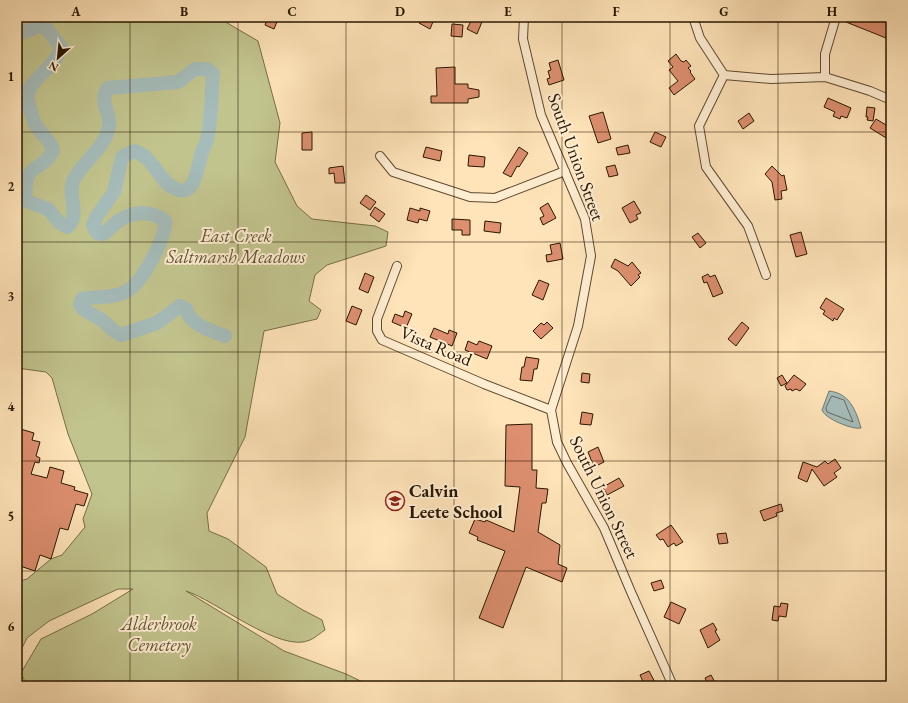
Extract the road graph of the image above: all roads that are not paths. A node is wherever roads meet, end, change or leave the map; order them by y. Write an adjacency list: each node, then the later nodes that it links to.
1 (524, 17): 8 (street, South Union Street)
2 (693, 17): 4 (street)
3 (836, 17): 5 (street)
4 (724, 75): 5 (street); 10 (street)
5 (825, 77): 6 (street)
6 (891, 100)
7 (380, 156): 8 (street)
8 (565, 171): 11 (street, South Union Street)
9 (397, 266): 11 (street, Vista Road)
10 (766, 275)
11 (552, 410): 12 (street, South Union Street)
12 (673, 686)

